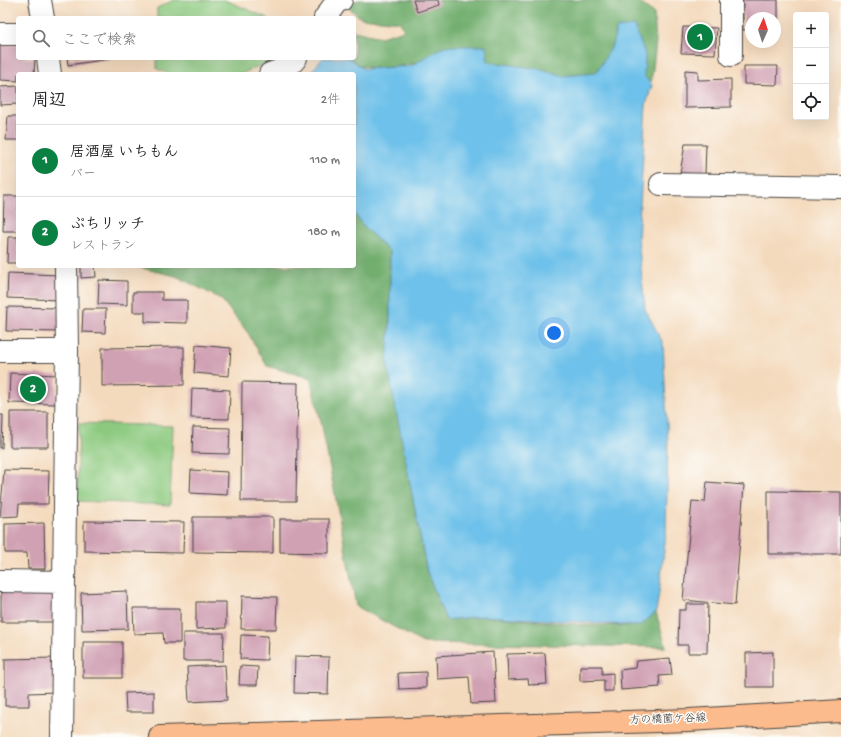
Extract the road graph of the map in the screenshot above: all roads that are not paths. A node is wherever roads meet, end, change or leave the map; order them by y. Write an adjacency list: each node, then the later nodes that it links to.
1 (40, 0): 4 (street)
2 (341, 0): 5 (street)
3 (731, 0): 8 (street)
4 (43, 16)
5 (327, 16)
6 (0, 34): 7 (street)
7 (16, 34)
8 (731, 55)
9 (48, 60): 11 (street)
10 (295, 60): 12 (street)
11 (50, 72)
12 (275, 72)
13 (661, 184): 14 (street)
14 (841, 187)
15 (66, 268): 17 (street)
16 (0, 350): 17 (street)
17 (67, 351): 19 (street)
18 (0, 580): 19 (street)
19 (64, 582): 21 (street)
20 (841, 711): 22 (main road, 方の橋薗ケ谷線)
21 (62, 737)
22 (160, 737)

